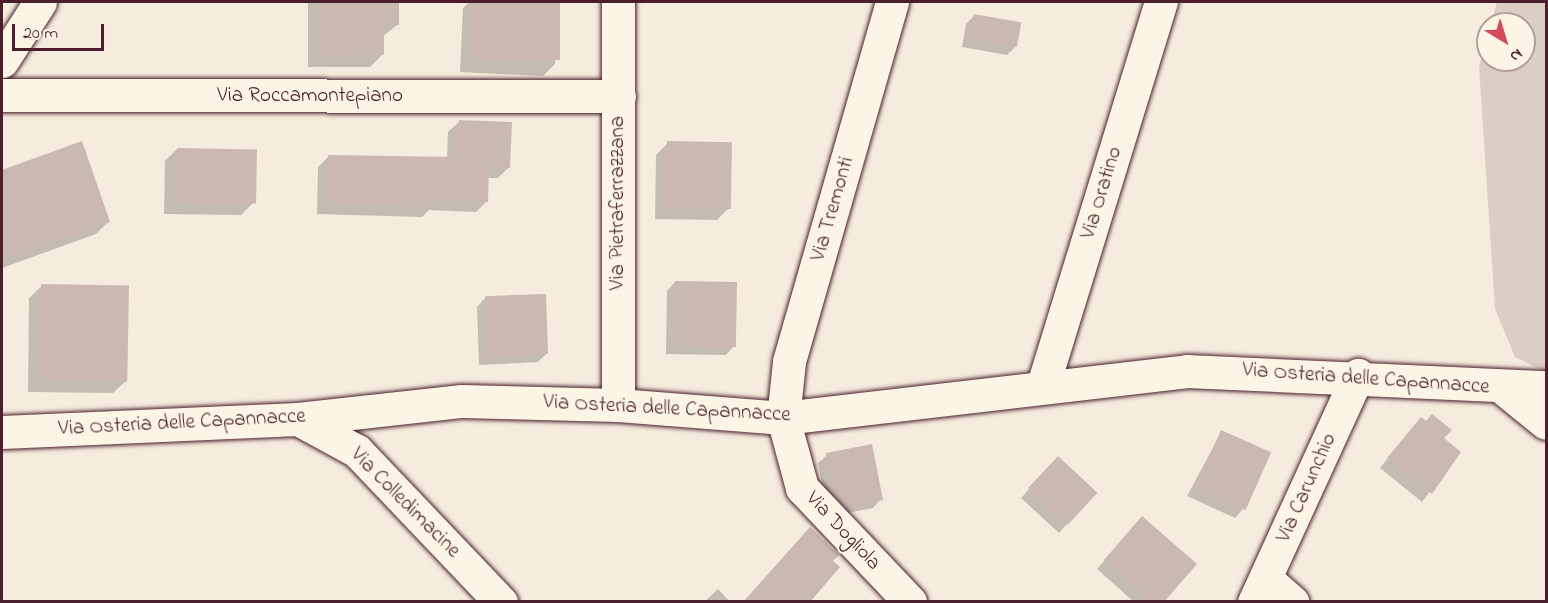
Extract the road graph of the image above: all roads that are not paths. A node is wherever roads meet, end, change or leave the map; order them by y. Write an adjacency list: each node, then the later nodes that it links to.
1 (40, 2): 5 (street)
2 (618, 2): 7 (street, Via Pietraferrazzana)
3 (892, 2): 13 (street, Via Tremonti)
4 (1161, 2): 9 (street, Via Oratino)
5 (2, 61)
6 (2, 95): 7 (street, Via Roccamontepiano)
7 (619, 96): 12 (street, Via Pietraferrazzana)
8 (1358, 375): 9 (street, Via Osteria delle Capannacce); 11 (street, Via Osteria delle Capannacce); 17 (street, Via Carunchio)
9 (1043, 385): 13 (street, Via Osteria delle Capannacce)
10 (1546, 387): 11 (street, Via Osteria delle Capannacce)
11 (1503, 388): 15 (street)
12 (618, 405): 13 (street, Via Osteria delle Capannacce); 14 (street, Via Osteria delle Capannacce)
13 (783, 418): 19 (street, Via Dogliola)
14 (298, 419): 16 (street, Via Osteria delle Capannacce); 18 (street, Via Colledimacine)
15 (1546, 423)
16 (2, 432)
17 (1260, 590): 20 (street)
18 (501, 602)
19 (910, 602)
20 (1292, 602)

